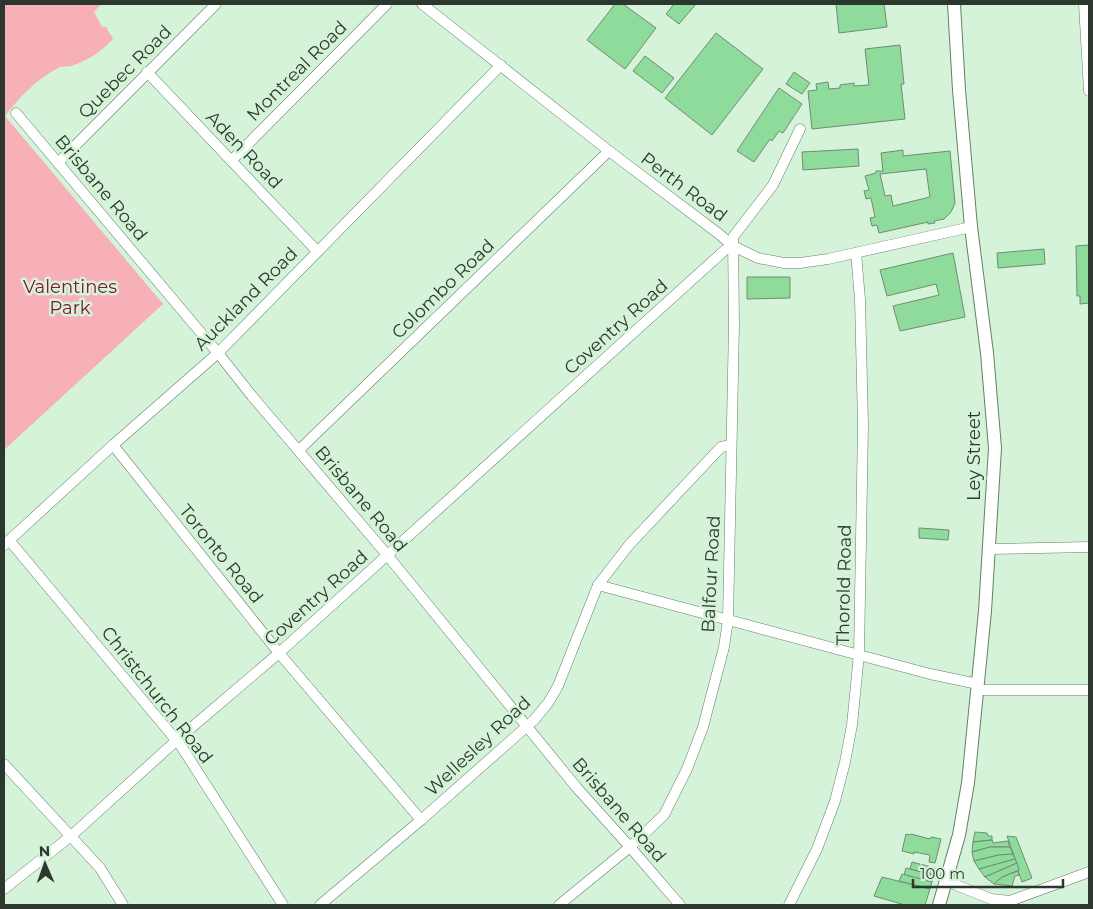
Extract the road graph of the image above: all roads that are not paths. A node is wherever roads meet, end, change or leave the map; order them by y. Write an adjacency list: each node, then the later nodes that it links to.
1 (216, 4): 7 (street, Quebec Road)
2 (387, 4): 12 (street, Montreal Road)
3 (422, 4): 6 (street, Perth Road)
4 (954, 4): 14 (street, Ley Street)
5 (1084, 4): 8 (street)
6 (501, 65): 11 (street, Perth Road); 16 (street, Auckland Road)
7 (147, 72): 12 (street, Aden Road); 13 (street, Quebec Road)
8 (1089, 92)
9 (16, 113): 13 (street, Brisbane Road)
10 (800, 129): 15 (street)
11 (609, 151): 15 (street, Perth Road); 21 (street, Colombo Road)
12 (231, 161): 16 (street, Aden Road)
13 (58, 163): 18 (street, Brisbane Road)
14 (971, 227): 17 (street, Perth Road); 24 (street, Ley Street)
15 (733, 246): 17 (street, Perth Road); 20 (street, Balfour Road); 25 (street, Coventry Road)
16 (317, 251): 18 (street, Auckland Road)
17 (856, 253): 29 (street, Thorold Road)
18 (218, 353): 19 (street, Auckland Road); 21 (street, Brisbane Road)
19 (113, 445): 22 (street, Auckland Road); 28 (street, Toronto Road)
20 (731, 445): 26 (street, Wellesley Road); 27 (street, Balfour Road)
21 (299, 450): 25 (street, Brisbane Road)
22 (7, 542): 33 (street, Christchurch Road)
23 (1089, 547): 24 (street)
24 (990, 549): 30 (street, Ley Street)
25 (388, 556): 28 (street, Coventry Road); 32 (street, Brisbane Road)
26 (598, 585): 27 (street); 32 (street, Wellesley Road)
27 (728, 620): 29 (street); 37 (street, Balfour Road)
28 (279, 653): 33 (street, Coventry Road); 35 (street, Toronto Road)
29 (859, 654): 30 (street); 46 (street, Thorold Road)
30 (978, 687): 31 (street); 39 (street, Ley Street)
31 (1089, 690)
32 (527, 726): 35 (street, Wellesley Road); 37 (street, Brisbane Road)
33 (177, 740): 36 (street, Coventry Road); 42 (street, Christchurch Road)
34 (4, 764): 36 (street)
35 (421, 820): 43 (street, Wellesley Road)
36 (71, 836): 40 (street, Coventry Road); 41 (street)
37 (630, 847): 44 (street, Balfour Road); 45 (street, Brisbane Road)
38 (1089, 872): 39 (street)
39 (946, 881): 47 (street, Ley Street)
40 (4, 889)
41 (123, 905)
42 (283, 905)
43 (320, 905)
44 (559, 905)
45 (680, 905)
46 (789, 905)
47 (939, 905)

